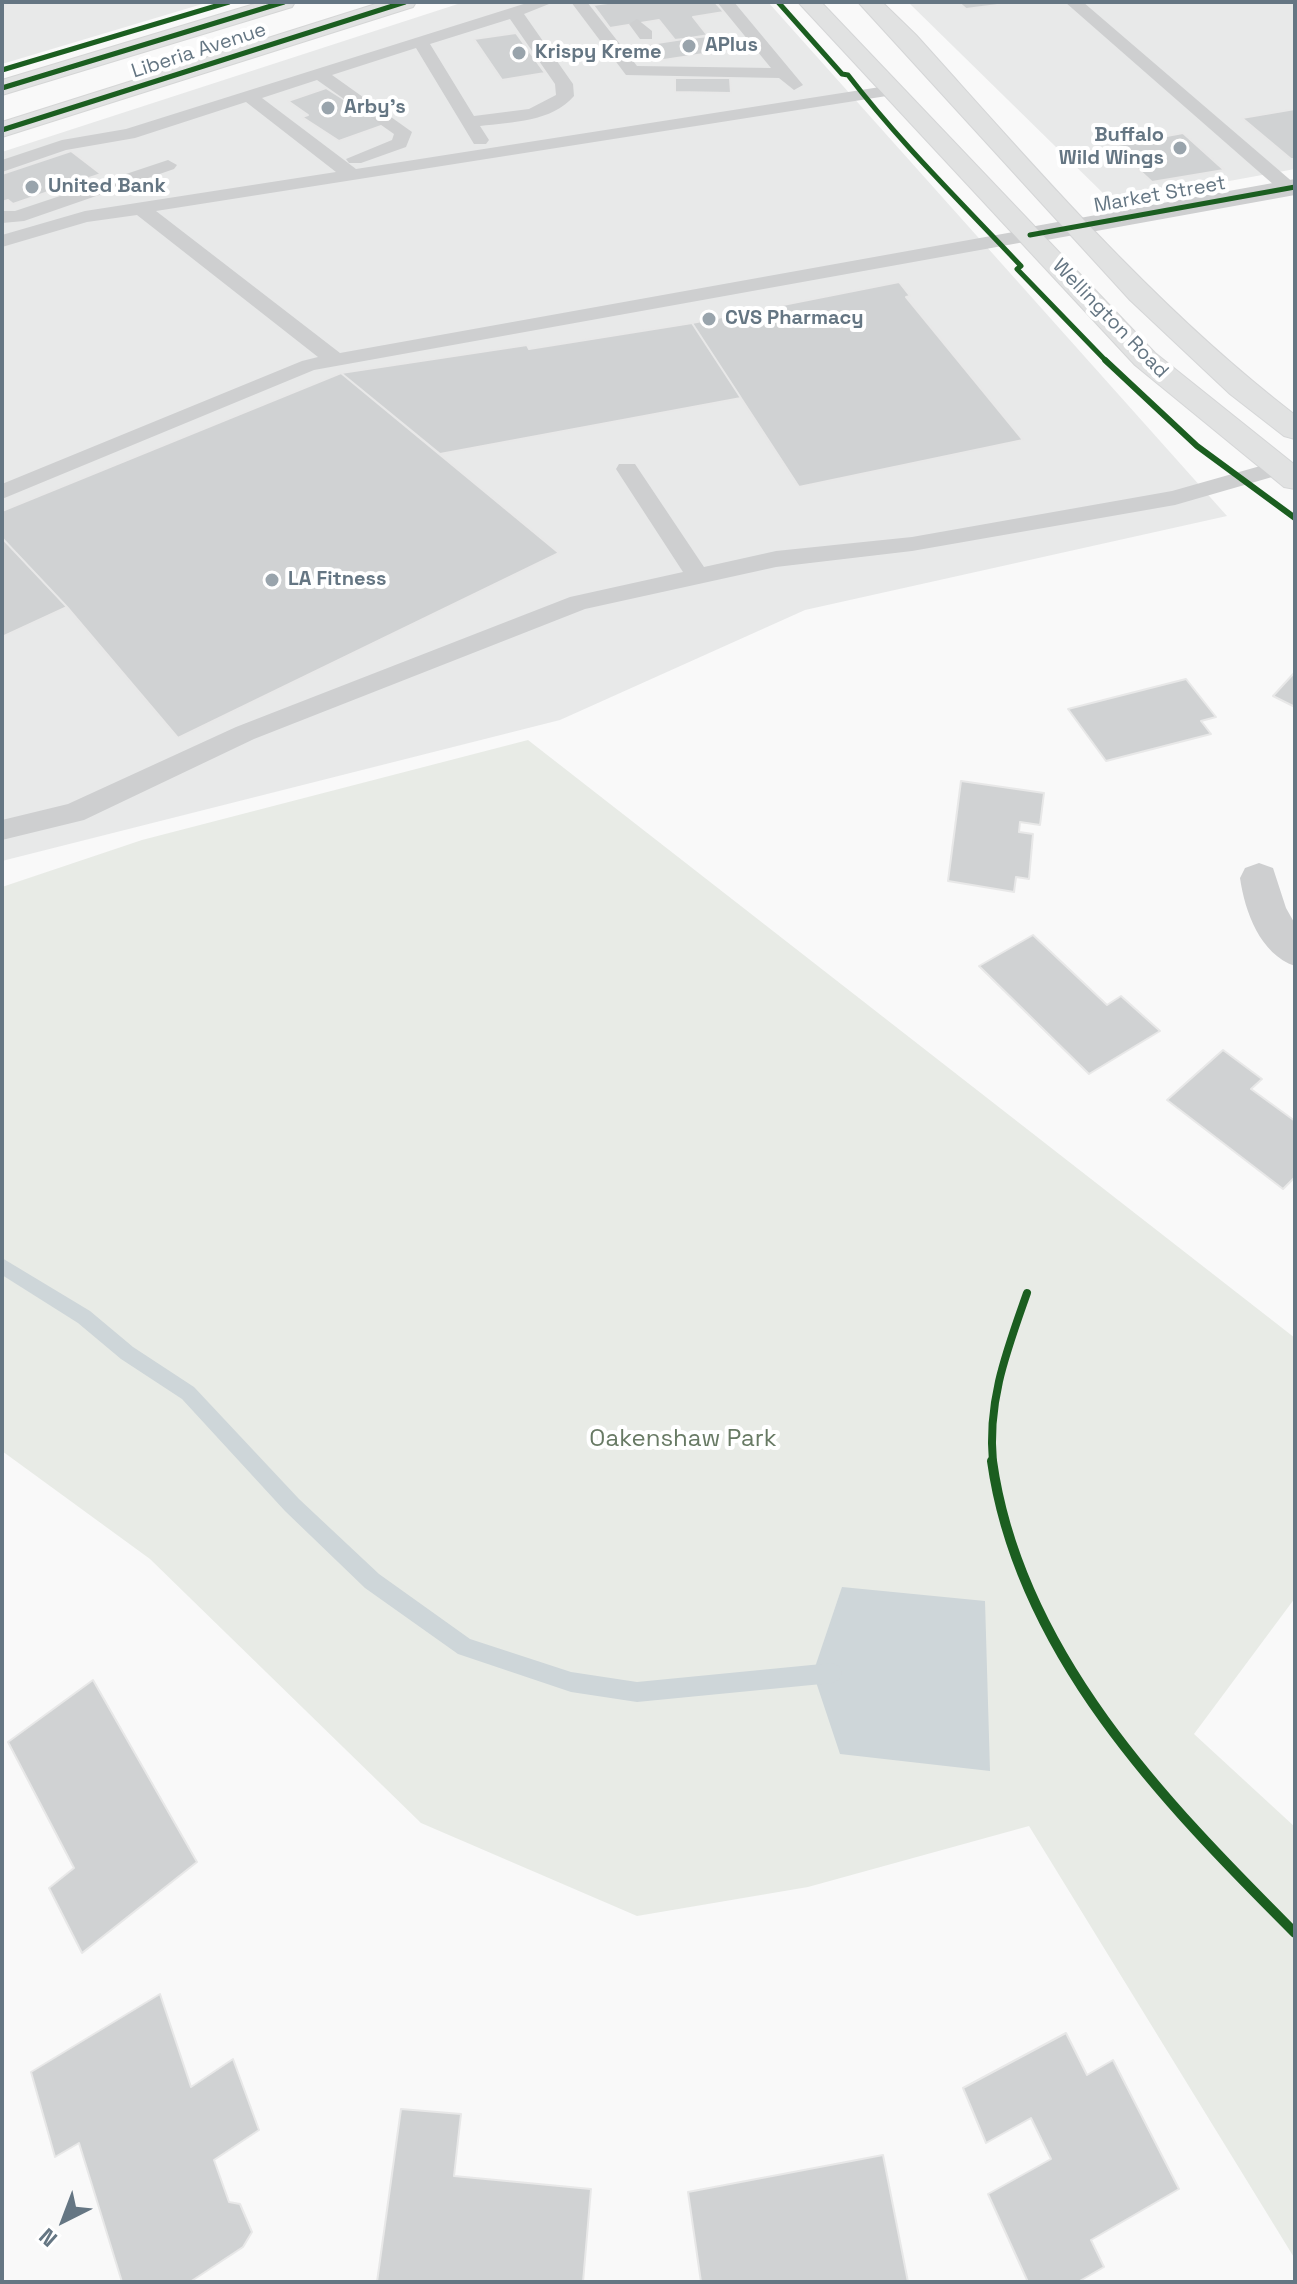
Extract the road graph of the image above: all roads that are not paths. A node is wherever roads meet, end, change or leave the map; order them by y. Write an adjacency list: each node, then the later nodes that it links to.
1 (284, 2): 12 (main road, Liberia Avenue)
2 (405, 2): 17 (main road, Liberia Avenue)
3 (579, 2): 10 (lane)
4 (725, 2): 10 (lane)
5 (809, 2): 13 (main road, Wellington Road)
6 (869, 2): 28 (main road, Wellington Road)
7 (1073, 2): 24 (lane)
8 (530, 6): 9 (lane); 16 (lane)
9 (421, 42): 11 (lane); 16 (lane)
10 (784, 73): 15 (lane)
11 (319, 74): 14 (lane); 20 (lane)
12 (2, 88)
13 (893, 90): 15 (lane); 29 (main road, Wellington Road)
14 (249, 96): 18 (lane); 20 (lane)
15 (809, 103): 19 (lane)
16 (469, 122): 19 (lane)
17 (2, 130)
18 (129, 134): 21 (lane); 22 (lane)
19 (488, 153): 23 (lane)
20 (336, 161): 23 (lane)
21 (168, 165): 25 (lane); 27 (lane)
22 (2, 166)
23 (352, 175): 25 (lane)
24 (1292, 187): 28 (street, Market Street)
25 (208, 197): 26 (lane)
26 (140, 208): 30 (lane); 31 (lane)
27 (2, 217)
28 (1077, 226): 29 (street, Market Street); 32 (main road, Wellington Road)
29 (1030, 235): 31 (lane); 34 (main road, Wellington Road)
30 (2, 241)
31 (334, 359): 35 (lane)
32 (1295, 430)
33 (627, 469): 36 (lane)
34 (1286, 474): 36 (lane)
35 (2, 492)
36 (698, 576): 37 (lane)
37 (5, 825)
38 (1259, 878): 39 (street)
39 (1295, 950)

